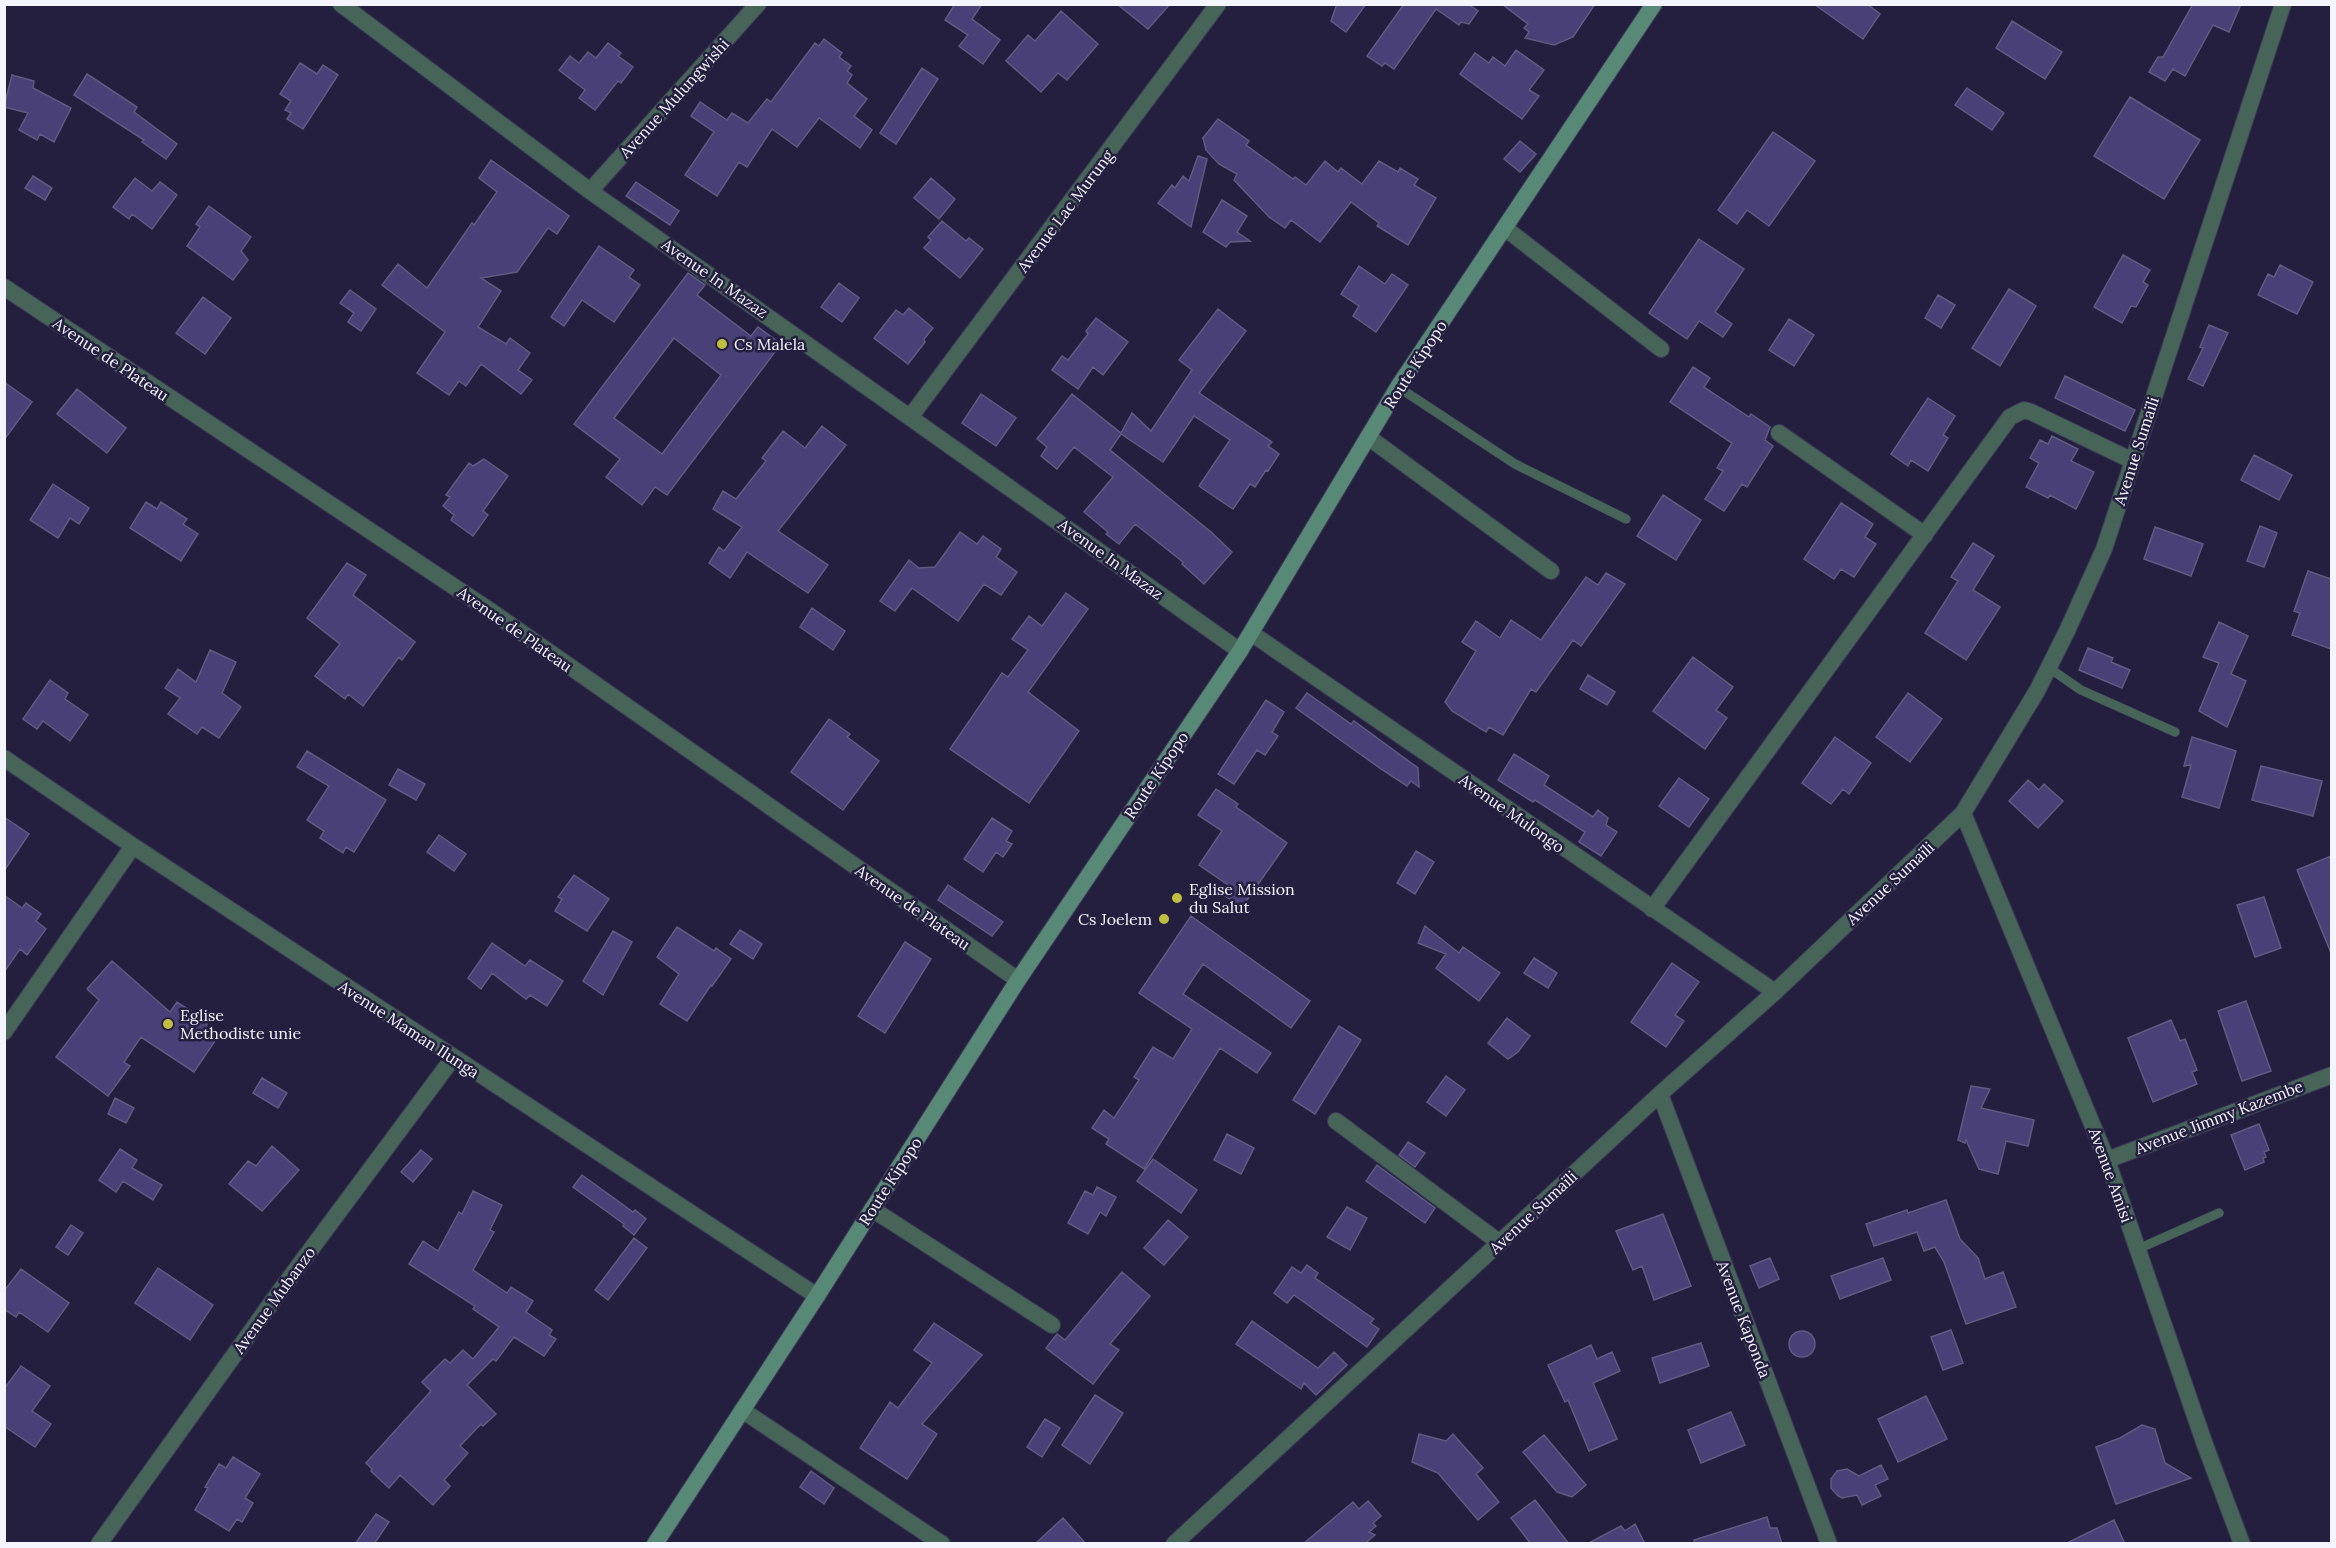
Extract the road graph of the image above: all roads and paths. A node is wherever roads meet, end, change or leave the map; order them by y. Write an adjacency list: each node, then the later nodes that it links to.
1 (341, 4): 6 (street, Avenue In Mazaz)
2 (758, 4): 6 (street, Avenue Mulungwishi)
3 (1218, 4): 11 (street, Avenue Lac Murung)
4 (1654, 4): 7 (main road, Route Kipopo)
5 (2283, 4): 14 (street, Avenue Sumaïli)
6 (590, 191): 11 (street, Avenue In Mazaz)
7 (1506, 229): 9 (street); 10 (main road, Route Kipopo)
8 (4, 287): 26 (street, Avenue de Plateau)
9 (1661, 349)
10 (1398, 387): 13 (main road, Route Kipopo); 15 (lane)
11 (911, 416): 19 (street, Avenue In Mazaz)
12 (1779, 433): 16 (street)
13 (1368, 437): 17 (street); 18 (main road, Route Kipopo)
14 (2133, 461): 16 (street); 20 (street, Avenue Sumaïli)
15 (1626, 519)
16 (1925, 535): 25 (street)
17 (1551, 571)
18 (1251, 633): 19 (main road, Route Kipopo); 25 (street, Avenue Mulongo)
19 (1240, 651): 26 (main road, Route Kipopo)
20 (2049, 668): 21 (lane); 23 (street, Avenue Sumaïli)
21 (2175, 732)
22 (4, 758): 24 (street, Avenue Maman Ilunga)
23 (1963, 813): 27 (street, Avenue Sumaïli); 33 (street, Avenue Amisi)
24 (133, 846): 28 (street); 29 (street, Avenue Maman Ilunga)
25 (1652, 909): 27 (street, Avenue Mulongo)
26 (1018, 980): 34 (main road, Route Kipopo)
27 (1775, 992): 31 (street, Avenue Sumaïli)
28 (4, 1032)
29 (453, 1058): 38 (street, Avenue Maman Ilunga); 41 (street, Avenue Mubanzo)
30 (2331, 1075): 33 (street, Avenue Jimmy Kazembe)
31 (1660, 1094): 36 (street, Avenue Sumaïli); 45 (street, Avenue Kaponda)
32 (1336, 1121): 36 (street)
33 (2107, 1160): 37 (street, Avenue Amisi)
34 (872, 1209): 38 (main road, Route Kipopo); 39 (street)
35 (2219, 1213): 37 (lane)
36 (1500, 1243): 44 (street, Avenue Sumaïli)
37 (2138, 1249): 46 (street, Avenue Amisi)
38 (817, 1296): 40 (main road, Route Kipopo)
39 (1052, 1325)
40 (742, 1410): 42 (main road, Route Kipopo); 43 (street)
41 (99, 1544)
42 (655, 1544)
43 (942, 1544)
44 (1174, 1544)
45 (1829, 1544)
46 (2242, 1544)

